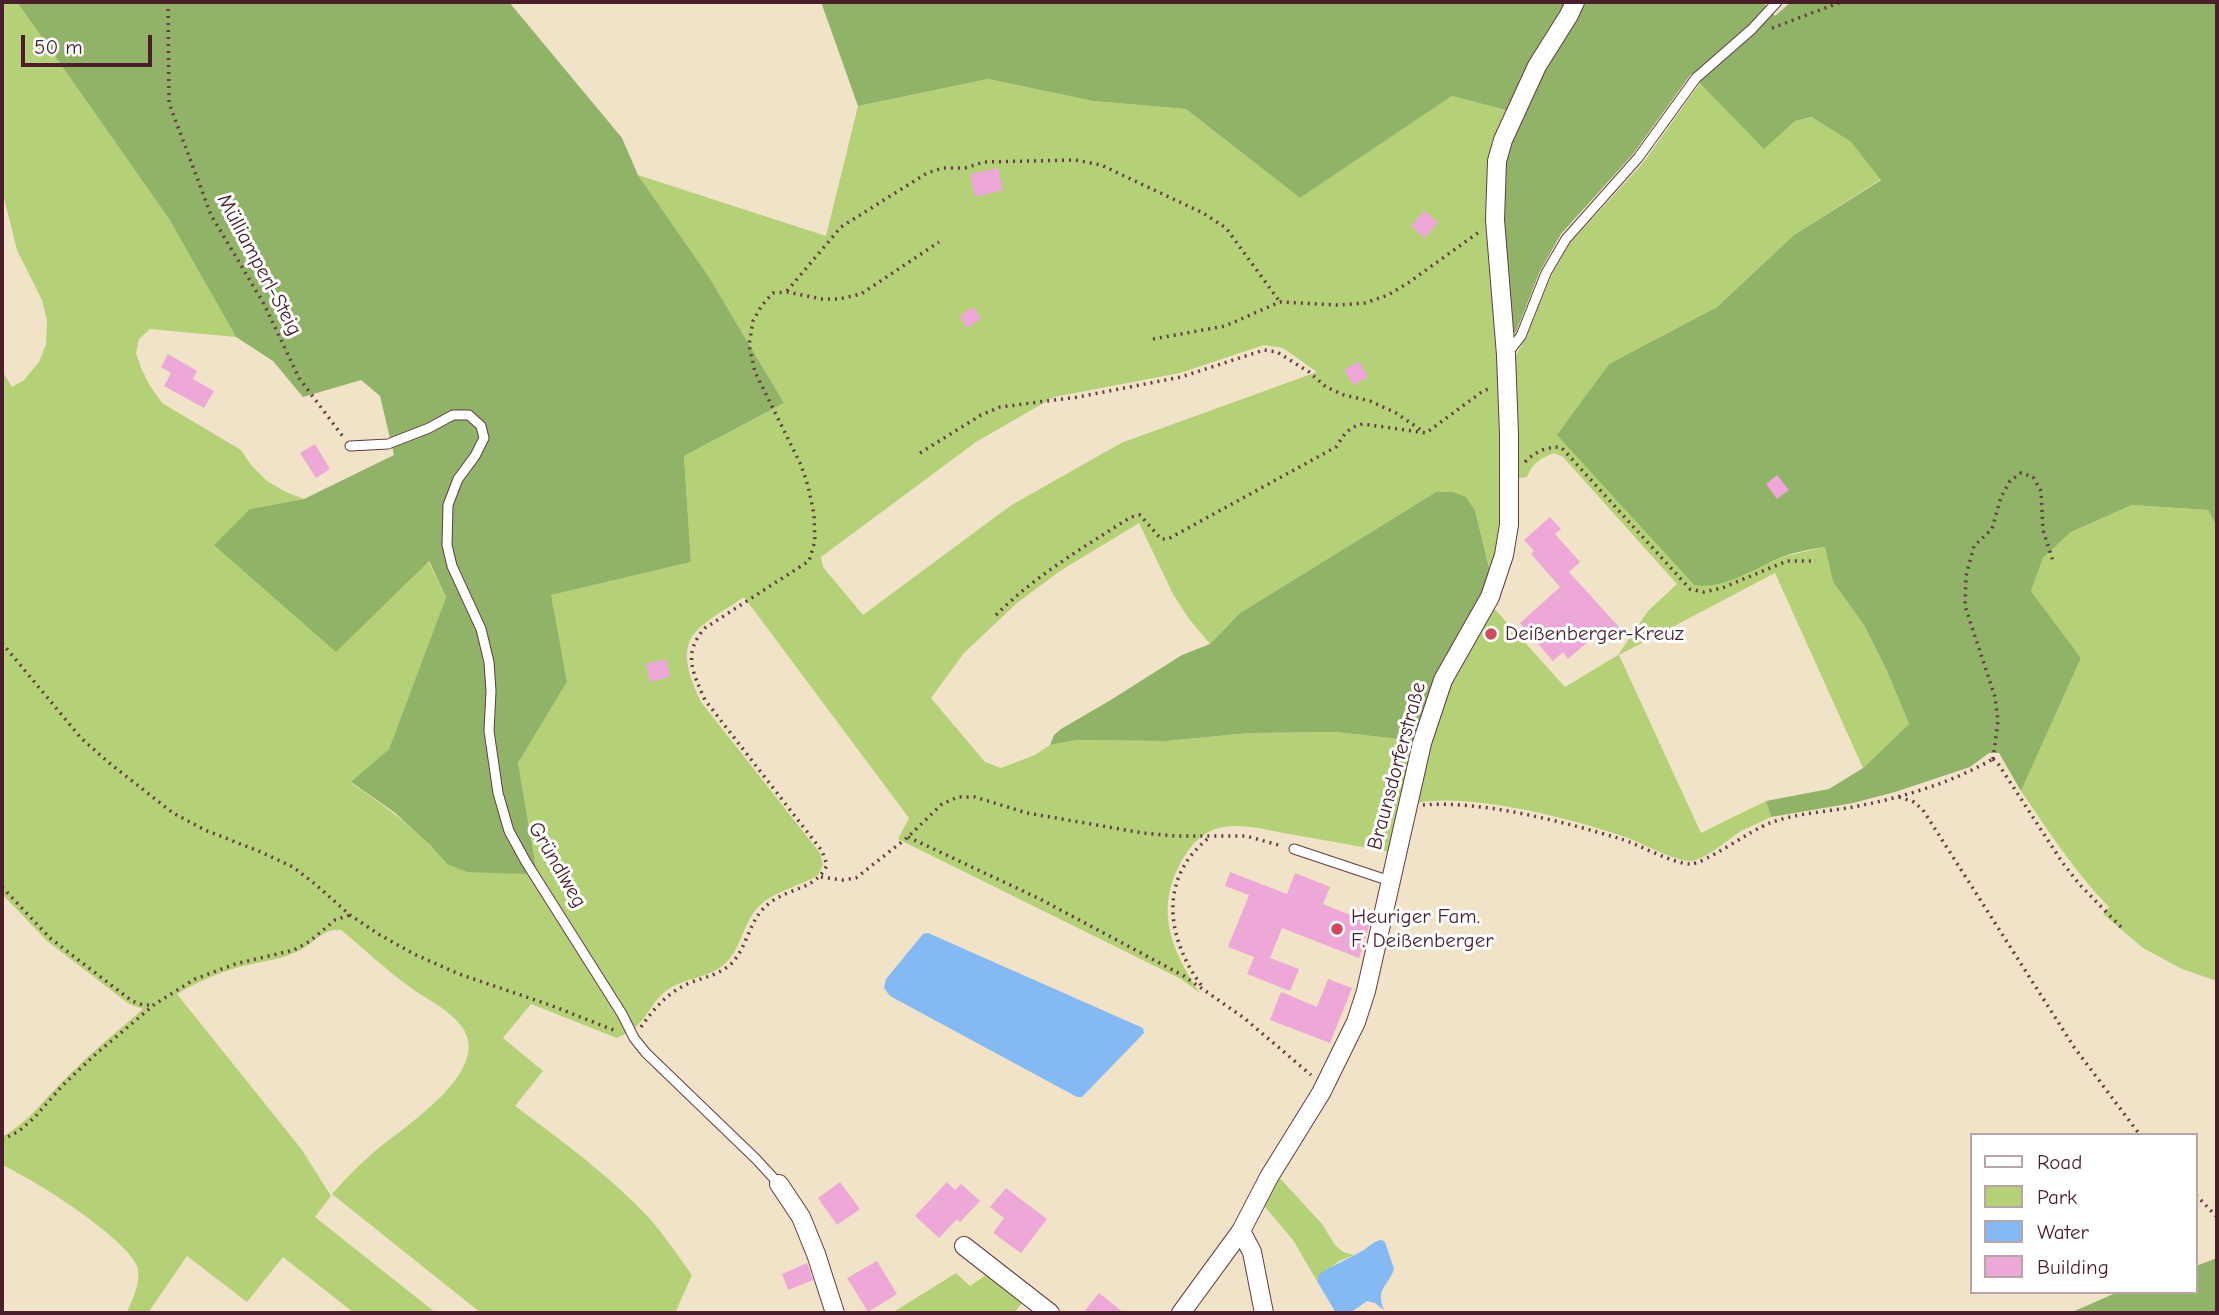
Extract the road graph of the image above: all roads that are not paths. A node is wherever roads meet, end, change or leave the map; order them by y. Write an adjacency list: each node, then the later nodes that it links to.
1 (1575, 2): 3 (street, Braunsdorferstraße)
2 (1777, 2): 3 (lane)
3 (1506, 355): 6 (street, Braunsdorferstraße)
4 (350, 446): 7 (lane, Gründlweg)
5 (1294, 849): 6 (lane)
6 (1390, 881): 8 (street, Braunsdorferstraße)
7 (779, 1184): 10 (street, Gründlweg)
8 (1241, 1231): 12 (street, Braunsdorferstraße); 13 (street)
9 (964, 1246): 11 (street)
10 (835, 1313)
11 (1050, 1313)
12 (1181, 1313)
13 (1264, 1313)

